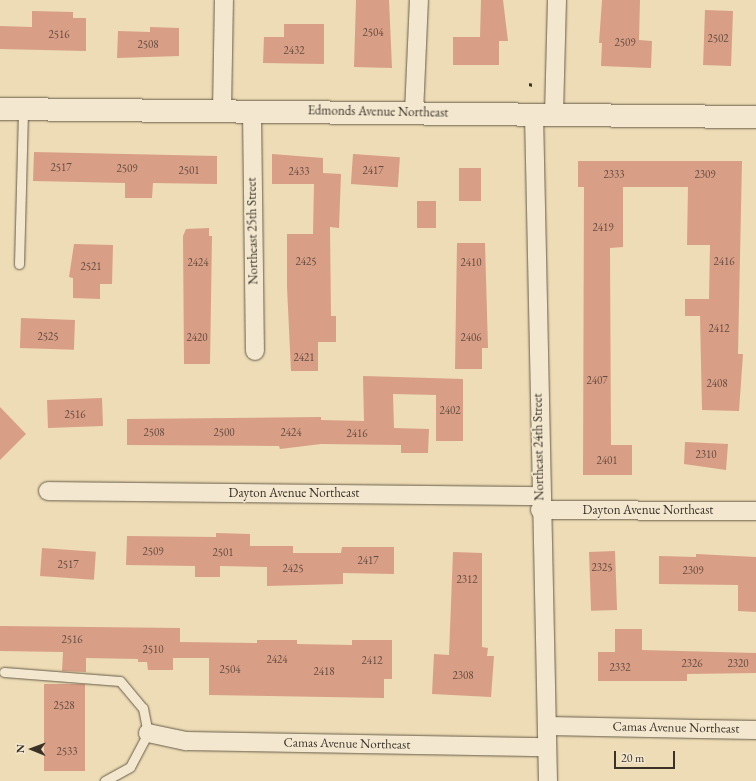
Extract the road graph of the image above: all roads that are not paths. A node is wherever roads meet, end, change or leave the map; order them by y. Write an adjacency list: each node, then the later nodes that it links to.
1 (224, 0): 6 (street)
2 (419, 0): 8 (street)
3 (557, 0): 9 (street, Northeast 24th Street)
4 (0, 109): 5 (street, Edmonds Avenue Northeast)
5 (23, 109): 6 (street, Edmonds Avenue Northeast); 11 (lane)
6 (222, 111): 7 (street, Edmonds Avenue Northeast)
7 (252, 111): 8 (street, Edmonds Avenue Northeast); 12 (street, Northeast 25th Street)
8 (414, 113): 9 (street, Edmonds Avenue Northeast)
9 (544, 113): 10 (street, Edmonds Avenue Northeast); 14 (street, Northeast 24th Street)
10 (756, 116)
11 (19, 264)
12 (255, 351)
13 (48, 491): 14 (street, Dayton Avenue Northeast)
14 (540, 503): 15 (street, Dayton Avenue Northeast); 17 (street, Northeast 24th Street)
15 (756, 511)
16 (4, 672): 19 (lane)
17 (547, 726): 18 (street, Camas Avenue Northeast); 20 (street, Northeast 24th Street)
18 (756, 730)
19 (148, 733): 20 (street, Camas Avenue Northeast); 21 (lane)
20 (547, 747): 22 (street, Northeast 24th Street)
21 (105, 781)
22 (548, 781)

